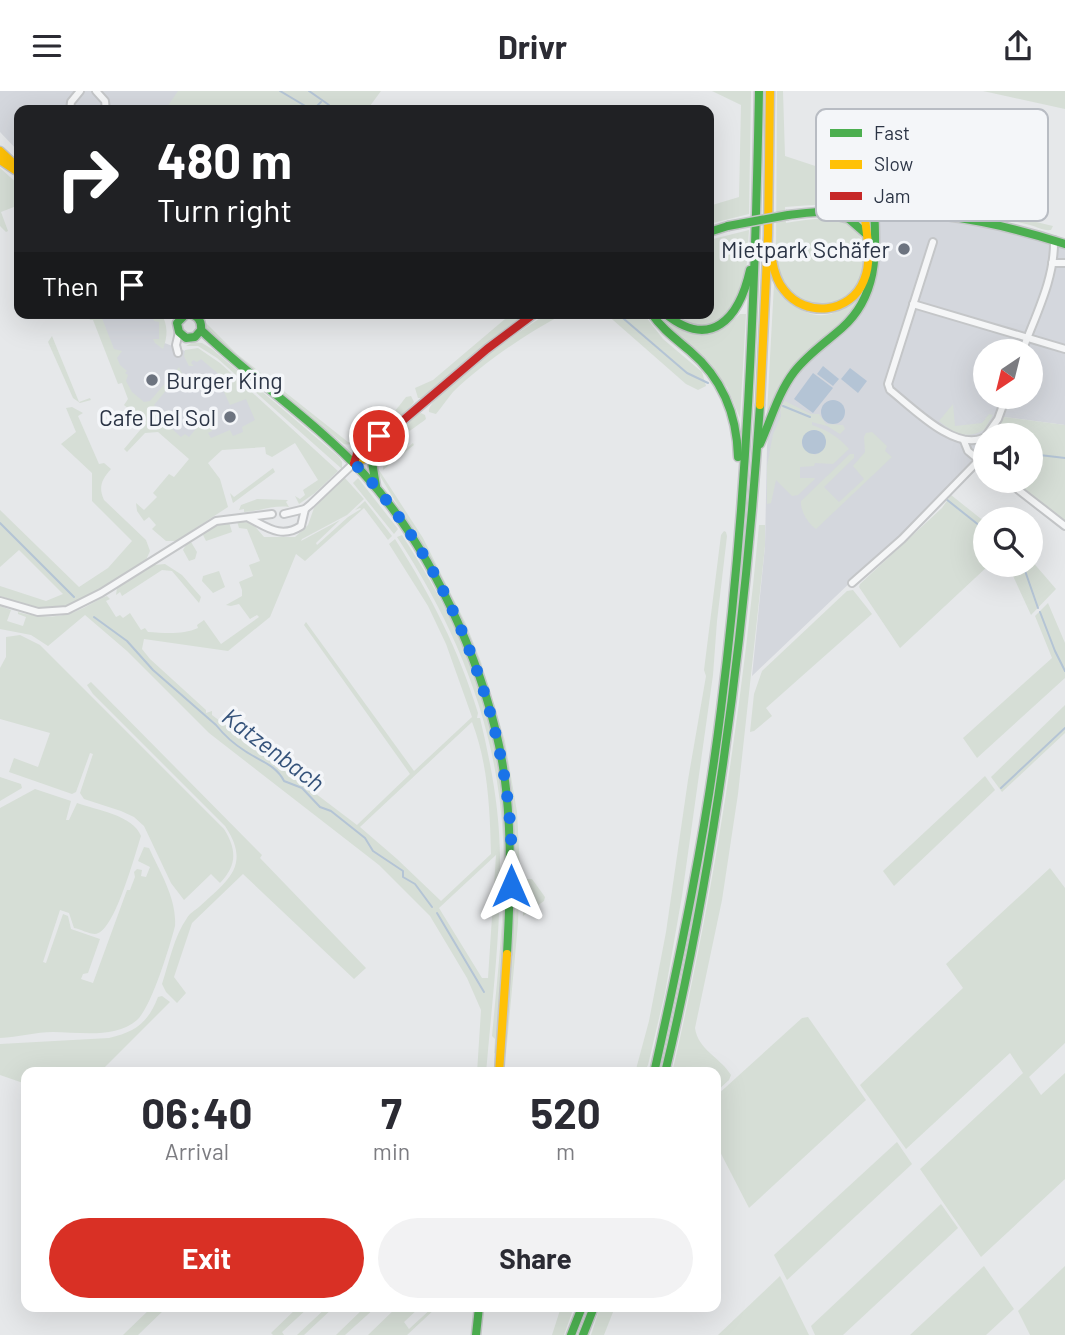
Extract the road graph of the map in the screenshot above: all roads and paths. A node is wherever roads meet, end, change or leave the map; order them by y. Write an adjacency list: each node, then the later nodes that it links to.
1 (759, 91): 12 (main road)
2 (770, 91): 16 (main road)
3 (0, 151): 4 (main road)
4 (14, 166)
5 (816, 211): 10 (main road, bridge)
6 (851, 221): 11 (main road)
7 (864, 221): 11 (main road)
8 (875, 221): 33 (main road)
9 (980, 221): 13 (main road)
10 (714, 230)
11 (865, 233): 16 (main road)
12 (757, 235): 24 (main road); 37 (main road)
13 (1054, 240): 15 (main road); 17 (street)
14 (933, 242): 19 (street)
15 (1065, 244)
16 (767, 247): 33 (main road)
17 (1052, 263): 18 (street); 27 (street)
18 (1065, 263)
19 (913, 304): 27 (street); 29 (street)
20 (179, 319): 25 (main road)
21 (200, 319): 26 (main road)
22 (527, 319): 31 (main road)
23 (656, 319): 37 (main road)
24 (672, 319)
25 (178, 333): 26 (main road); 26 (street)
26 (195, 335): 32 (main road)
27 (1027, 338): 28 (street)
28 (1065, 349)
29 (964, 441): 30 (street); 34 (street)
30 (973, 441)
31 (372, 446): 32 (main road); 35 (main road); 38 (main road)
32 (337, 448): 35 (main road)
33 (757, 450): 49 (main road)
34 (973, 455)
35 (354, 463): 38 (main road); 40 (street)
36 (973, 471): 45 (street)
37 (743, 484): 48 (main road)
38 (377, 489): 47 (main road)
39 (1022, 493): 43 (street)
40 (305, 509): 44 (street); 44 (street)
41 (272, 514): 42 (street)
42 (248, 517): 44 (street); 46 (street)
43 (1065, 526)
44 (292, 530)
45 (852, 583)
46 (0, 601)
47 (499, 1067)
48 (655, 1067)
49 (666, 1067)
50 (479, 1312): 53 (main road)
51 (580, 1312): 54 (main road)
52 (592, 1312): 55 (main road)
53 (477, 1335)
54 (572, 1335)
55 (583, 1335)

